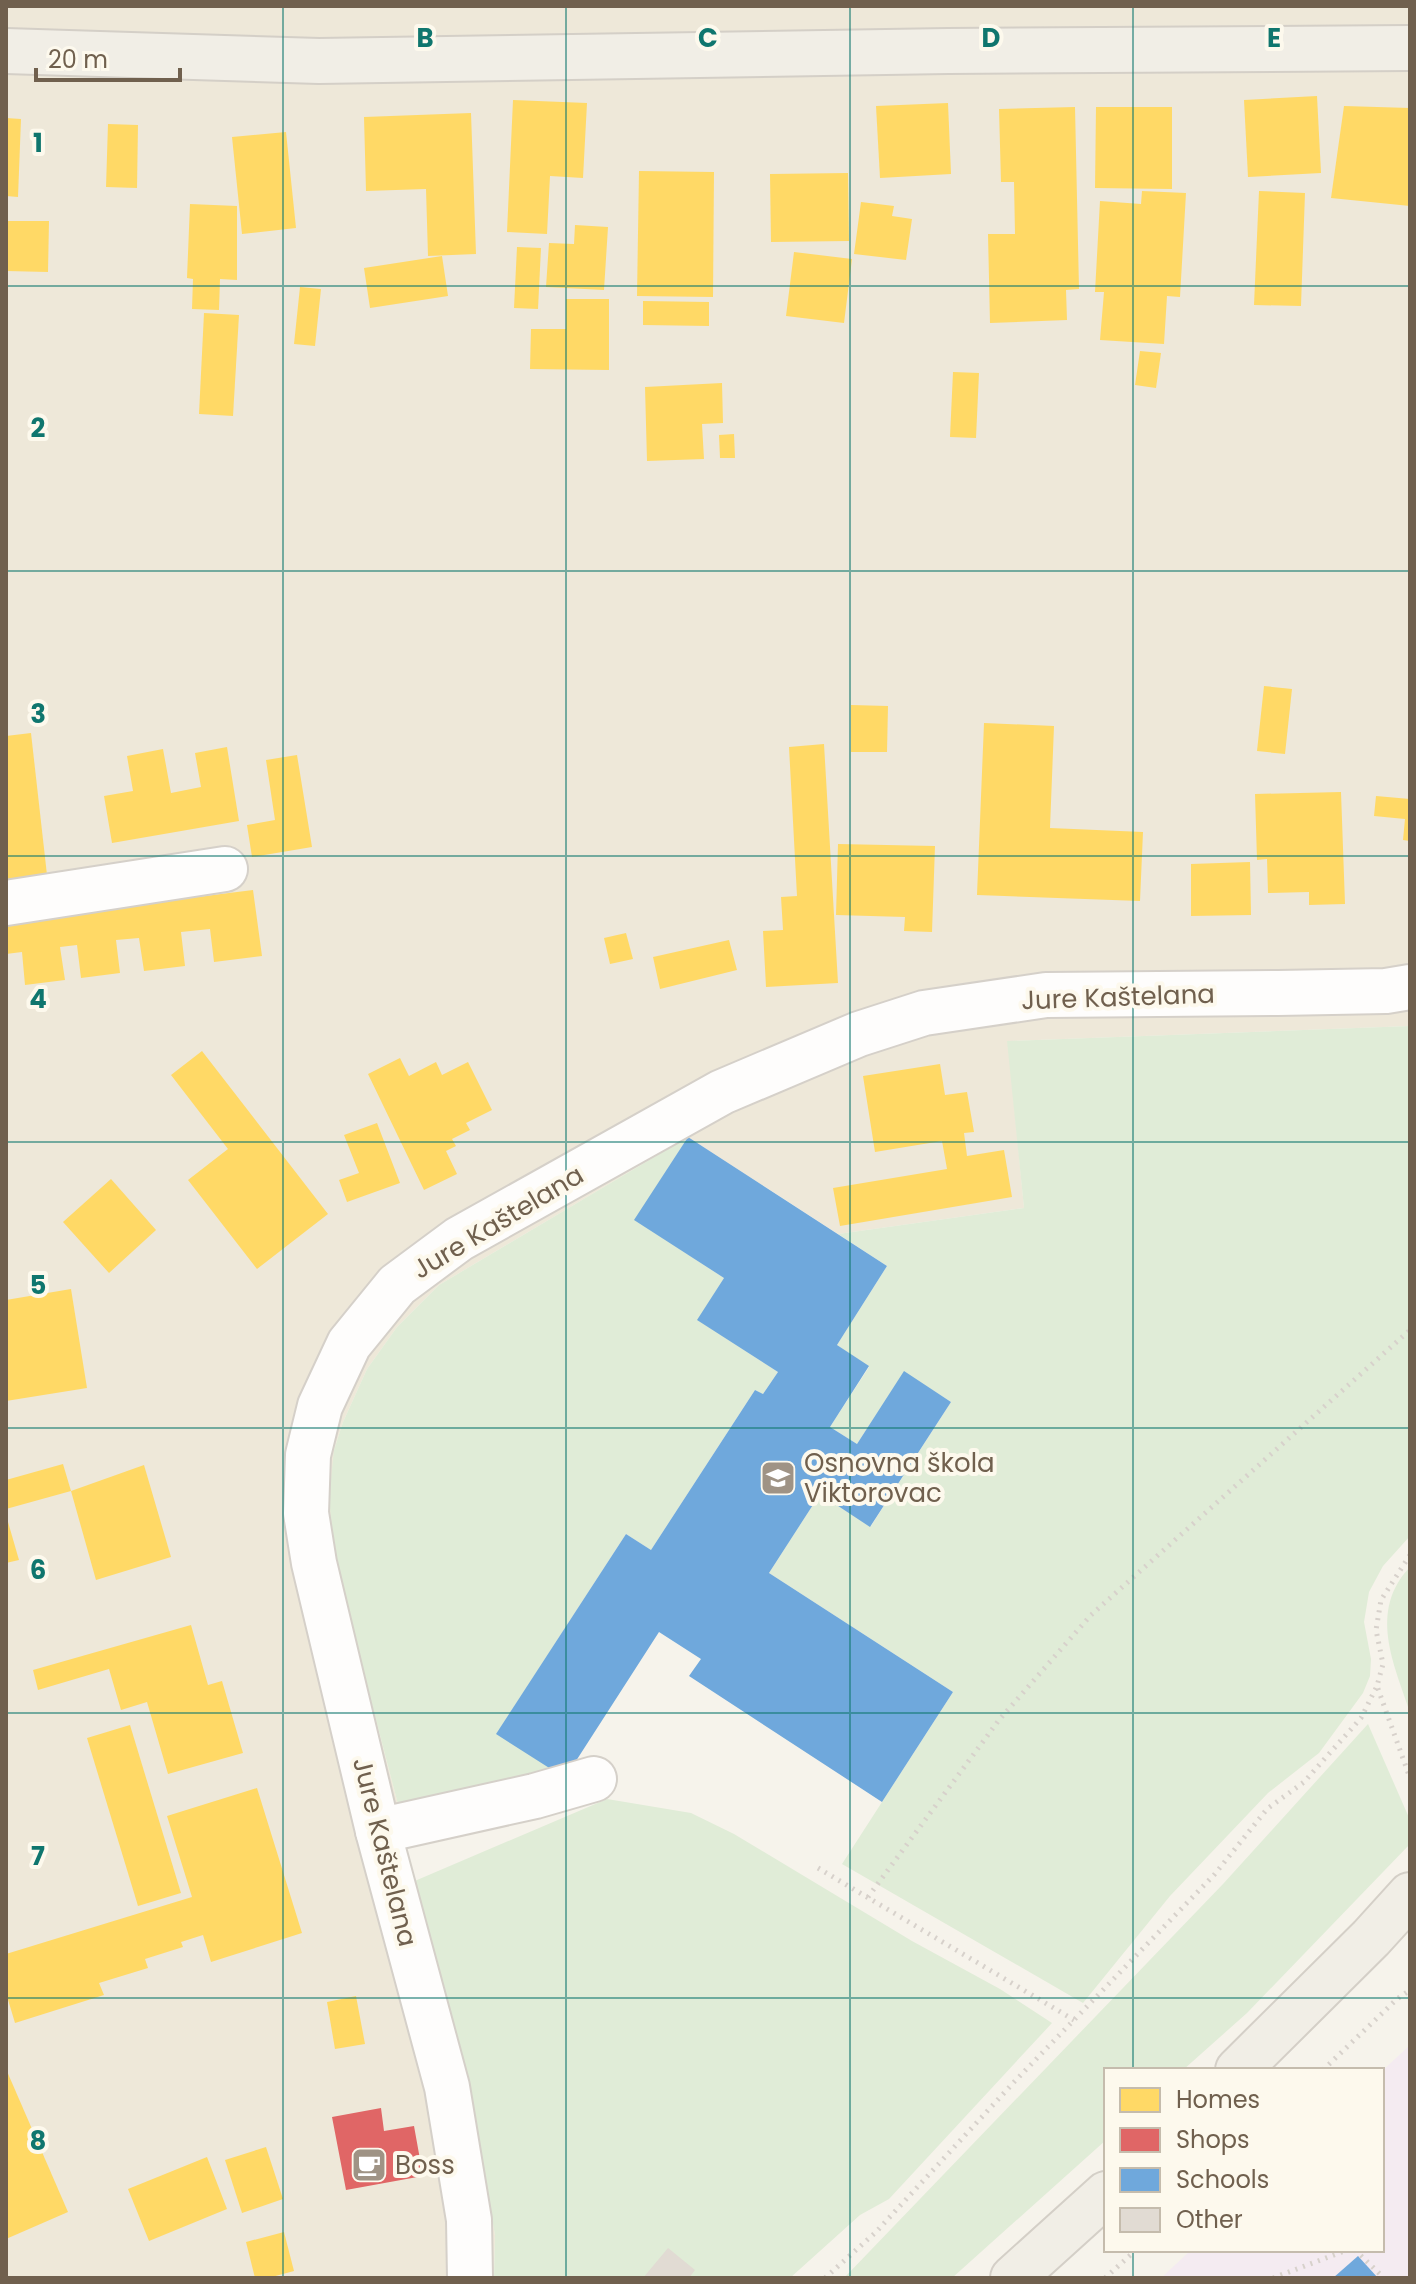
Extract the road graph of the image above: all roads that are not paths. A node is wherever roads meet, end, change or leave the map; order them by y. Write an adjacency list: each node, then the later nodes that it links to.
1 (1410, 48): 2 (main road)
2 (6, 51)
3 (225, 869): 4 (street)
4 (6, 903)
5 (1410, 987): 7 (street, Jure Kaštelana)
6 (594, 1779): 7 (street)
7 (378, 1831): 11 (street, Jure Kaštelana)
8 (1410, 1895): 9 (main road)
9 (1240, 2068)
10 (1104, 2196): 12 (main road)
11 (470, 2278)
12 (1013, 2278)

